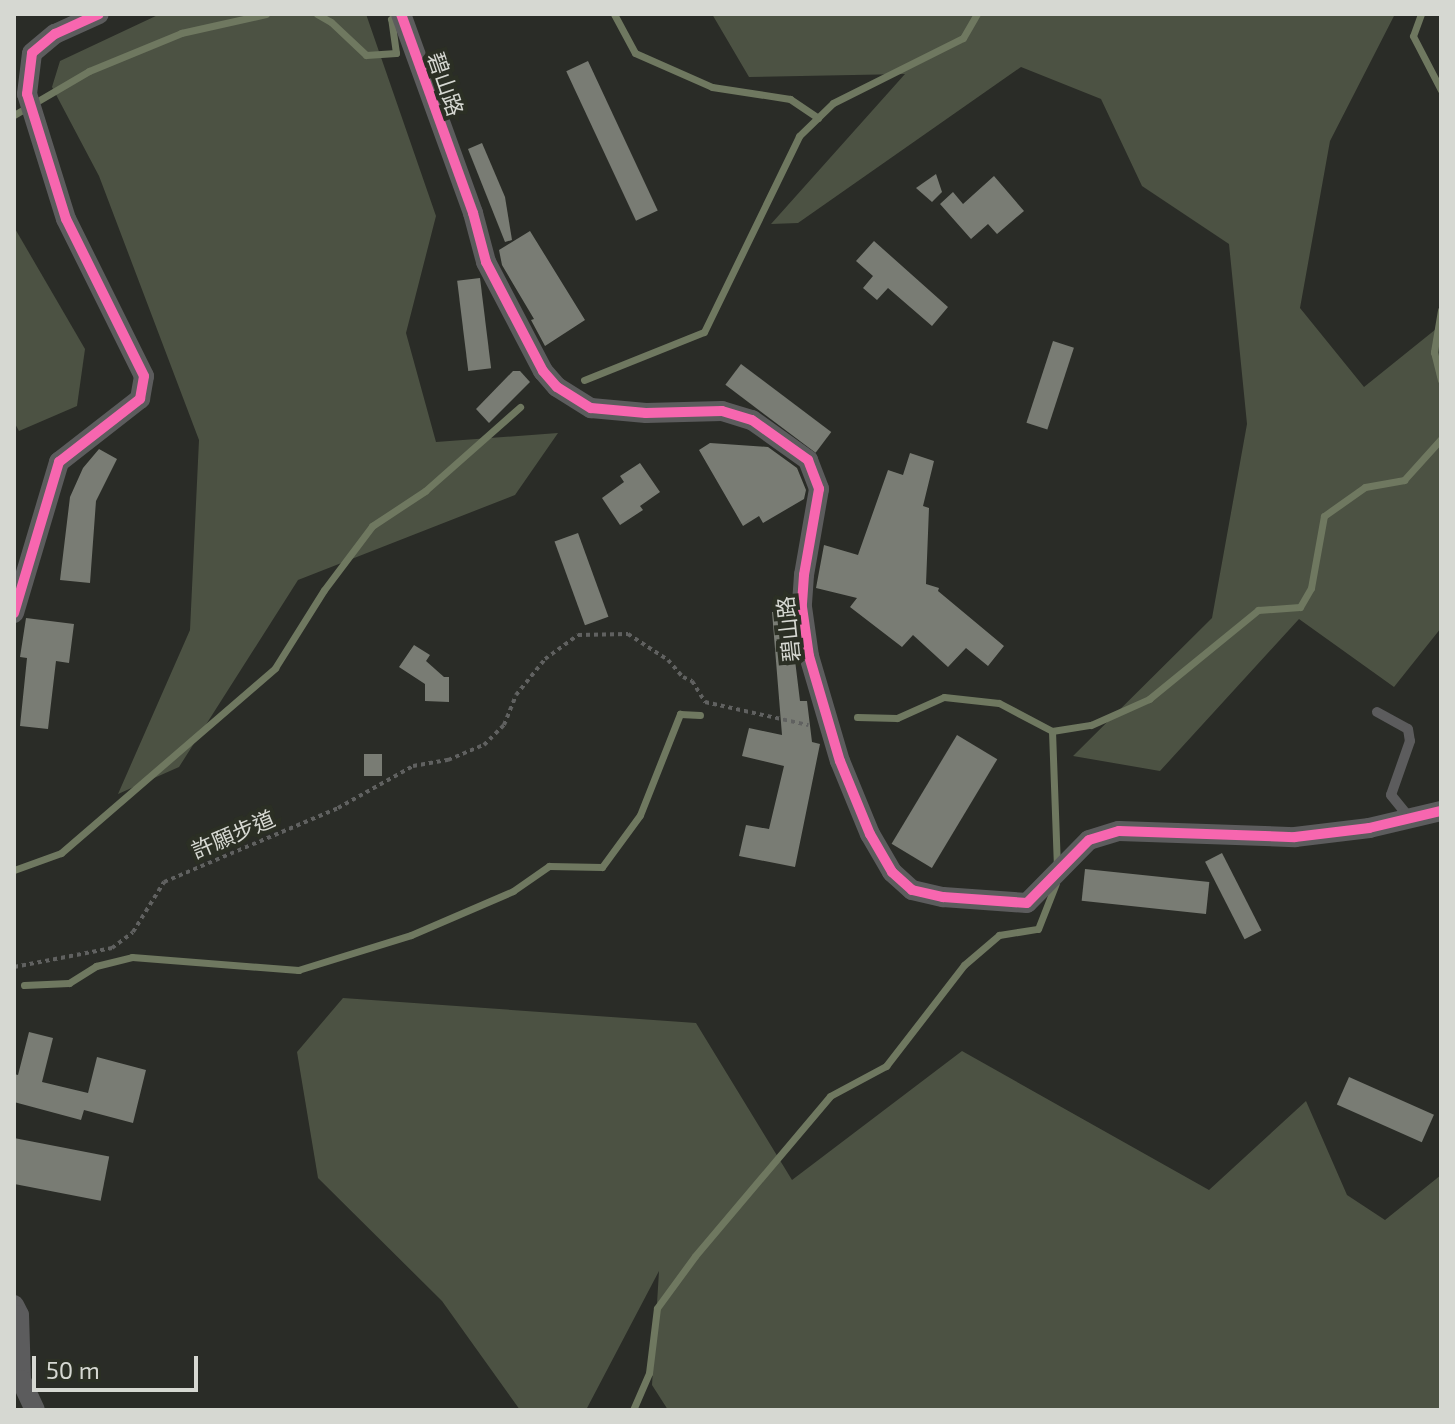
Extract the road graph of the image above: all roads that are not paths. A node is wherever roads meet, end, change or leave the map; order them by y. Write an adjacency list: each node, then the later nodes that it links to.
1 (99, 14): 3 (street)
2 (401, 14): 6 (street, 碧山路)
3 (14, 613)
4 (1377, 712): 6 (lane)
5 (1441, 811): 6 (street, 碧山路)
6 (1409, 817)
7 (14, 1305): 8 (street)
8 (35, 1410)

